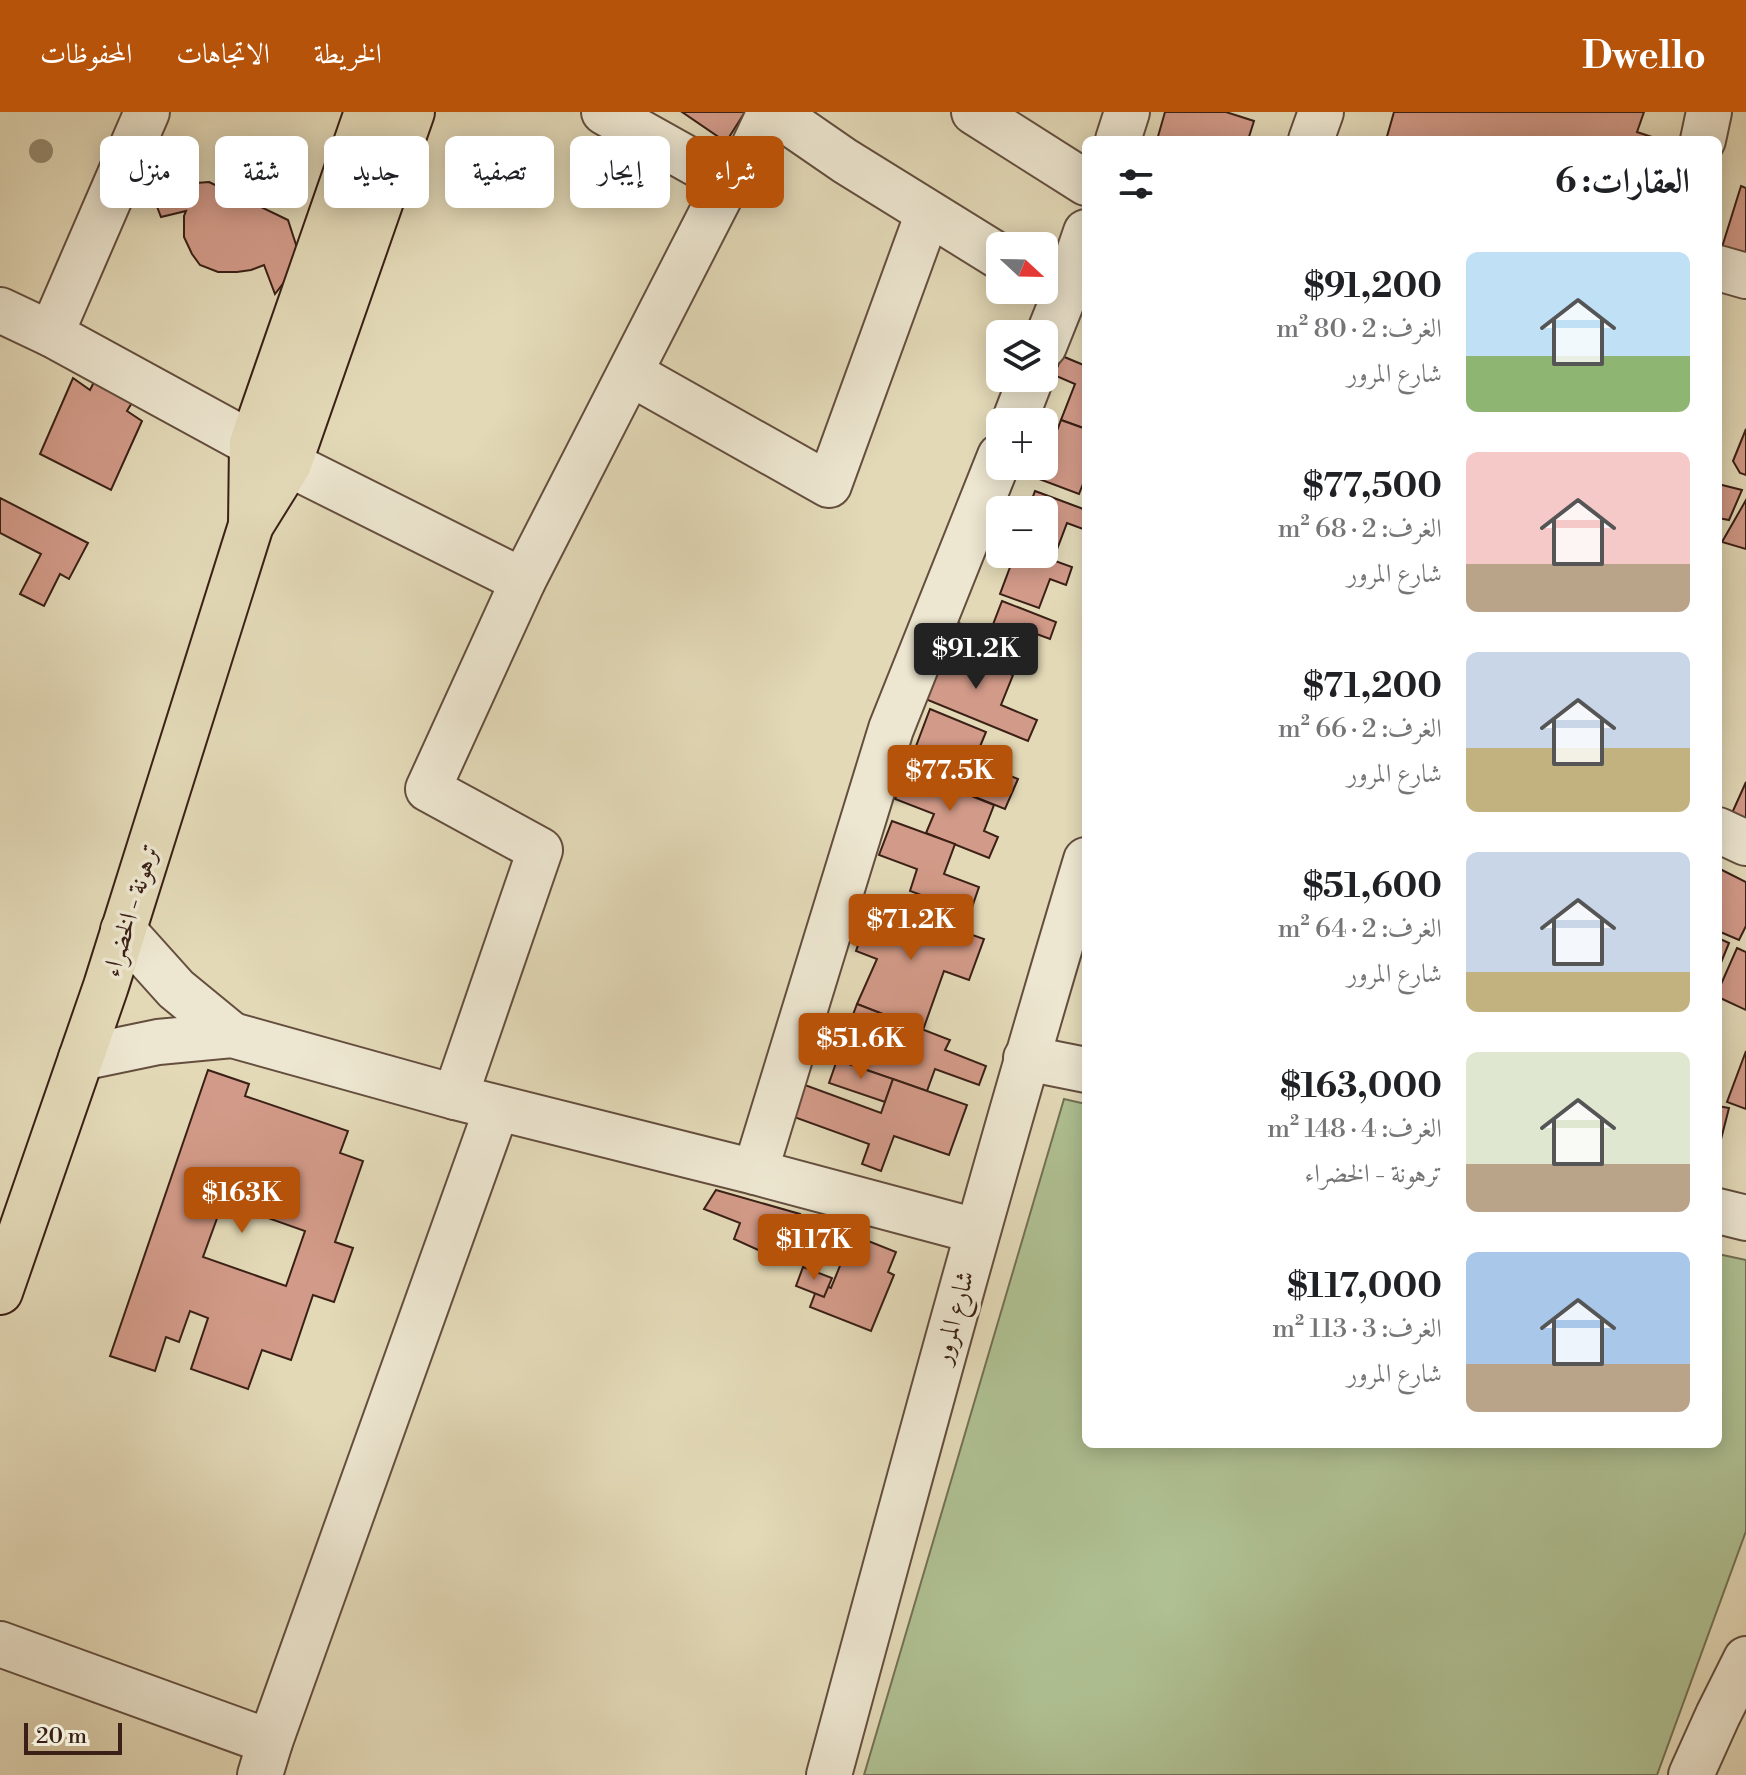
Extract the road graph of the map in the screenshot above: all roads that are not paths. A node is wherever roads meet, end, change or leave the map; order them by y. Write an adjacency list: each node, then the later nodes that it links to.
1 (367, 112): 27 (highway)
2 (412, 112): 27 (highway)
3 (604, 112): 14 (street)
4 (772, 112): 10 (street); 17 (street)
5 (974, 112): 15 (street)
6 (1127, 112): 11 (street)
7 (1321, 112): 12 (street)
8 (1709, 112): 13 (street)
9 (137, 115): 25 (street)
10 (760, 136)
11 (1119, 136)
12 (1312, 136)
13 (1704, 136)
14 (686, 158)
15 (1082, 180)
16 (714, 208): 26 (street)
17 (928, 213): 19 (street); 26 (street)
18 (1082, 244): 22 (street)
19 (986, 248)
20 (1722, 269): 21 (street)
21 (1746, 276)
22 (1065, 296): 24 (street)
23 (0, 310): 25 (street)
24 (1055, 320)
25 (51, 334): 27 (street)
26 (630, 373): 29 (street)
27 (271, 454): 29 (street); 33 (highway, ترهونة - الخضراء)
28 (990, 480): 40 (street)
29 (523, 581): 38 (street)
30 (1722, 832): 31 (street)
31 (1746, 843)
32 (1082, 873): 36 (street, شارع المرور)
33 (123, 930): 34 (street); 35 (highway, ترهونة - الخضراء)
34 (232, 1035): 35 (street); 38 (street)
35 (81, 1058): 44 (highway, ترهونة - الخضراء)
36 (1026, 1058): 37 (street); 43 (street, شارع المرور)
37 (1082, 1069)
38 (455, 1097): 39 (street)
39 (497, 1108): 40 (street); 47 (street)
40 (755, 1172): 43 (street)
41 (1722, 1212): 42 (street)
42 (1746, 1218)
43 (976, 1231): 48 (street, شارع المرور)
44 (0, 1292)
45 (0, 1644): 47 (street)
46 (1746, 1659): 49 (street)
47 (265, 1759)
48 (829, 1775)
49 (1691, 1775)

